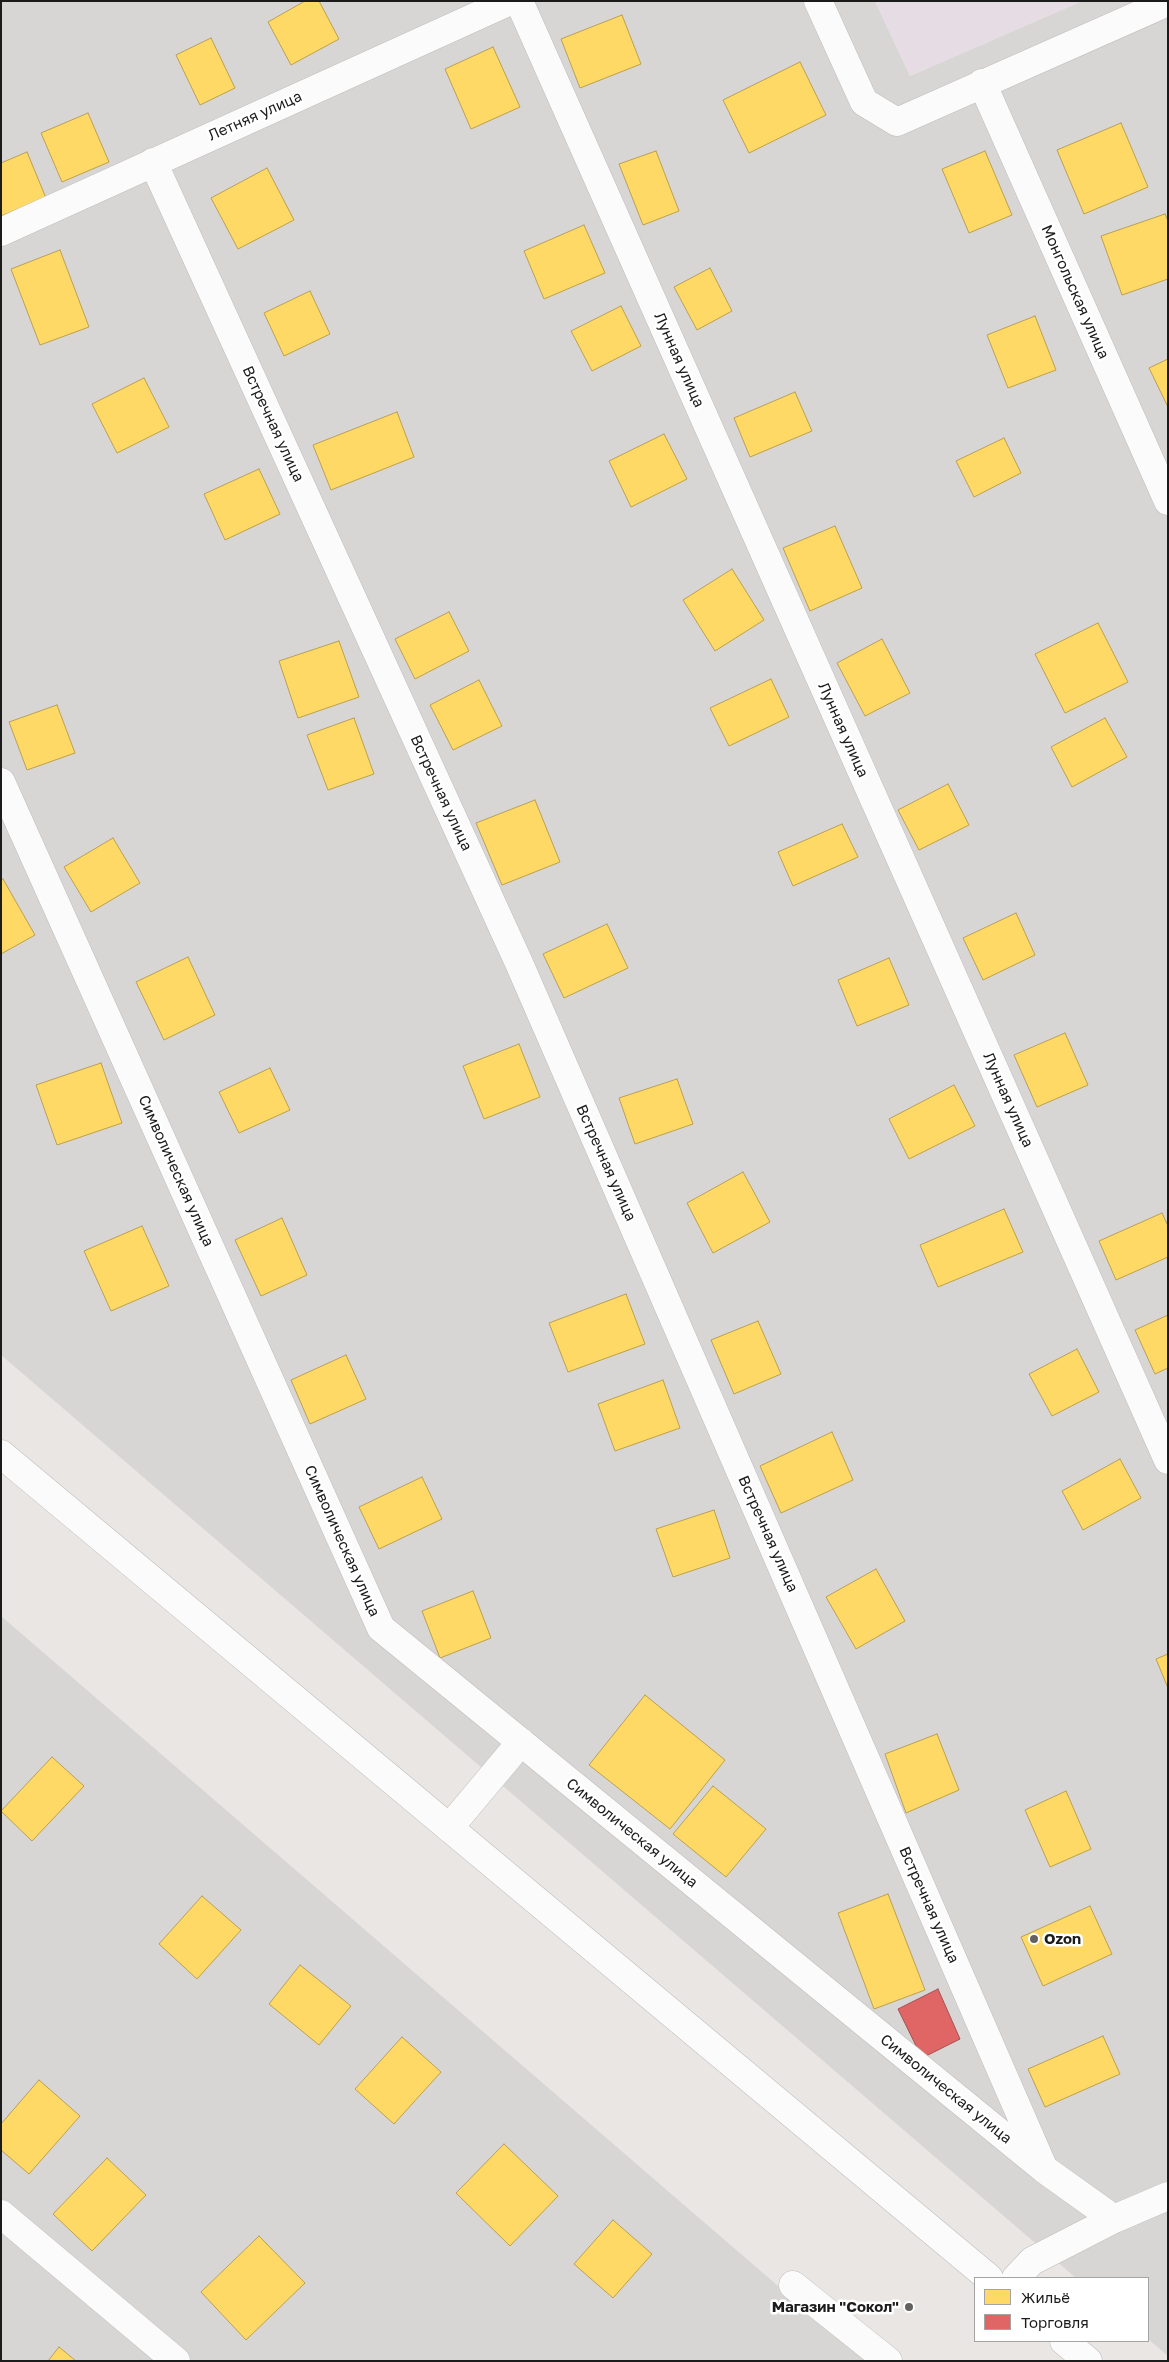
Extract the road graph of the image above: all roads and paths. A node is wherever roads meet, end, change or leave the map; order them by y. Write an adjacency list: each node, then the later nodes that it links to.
1 (510, 1): 6 (street, Летняя улица)
2 (519, 1): 11 (street, Лунная улица)
3 (818, 1): 5 (street)
4 (1168, 2): 5 (street)
5 (982, 83): 8 (street, Монгольская улица)
6 (153, 162): 7 (street, Летняя улица); 14 (street, Встречная улица)
7 (1, 232)
8 (1168, 501)
9 (1, 782): 12 (street, Символическая улица)
10 (1, 1454): 13 (street)
11 (1168, 1460)
12 (521, 1742): 13 (street); 14 (street, Символическая улица)
13 (449, 1828): 18 (street)
14 (1044, 2170): 17 (street, Символическая улица)
15 (1168, 2196): 17 (street)
16 (1, 2214): 22 (street)
17 (1114, 2219): 19 (street)
18 (988, 2277)
19 (1017, 2277)
20 (793, 2285): 23 (street)
21 (1065, 2342): 24 (street)
22 (176, 2361)
23 (888, 2361)
24 (1088, 2361)

